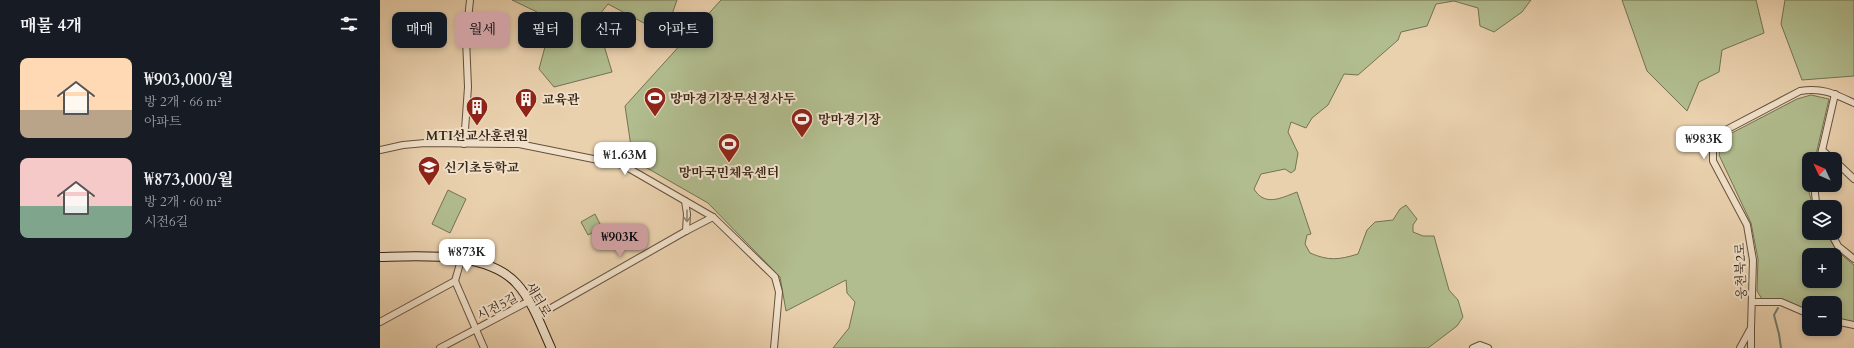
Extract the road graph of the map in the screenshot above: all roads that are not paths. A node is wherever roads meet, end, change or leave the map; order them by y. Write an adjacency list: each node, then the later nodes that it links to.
1 (470, 0): 4 (street)
2 (1836, 94): 3 (street, 웅천북2로); 6 (street); 18 (street, 웅천북2로)
3 (1854, 103)
4 (464, 144): 5 (street); 9 (street)
5 (380, 150)
6 (1822, 150)
7 (1842, 168): 8 (street)
8 (1854, 179)
9 (685, 201): 10 (street); 11 (street, one-way to 11)
10 (713, 217): 11 (street); 29 (street)
11 (686, 231): 20 (street)
12 (1835, 240): 14 (street)
13 (380, 257): 15 (street, 새터로)
14 (1854, 259)
15 (461, 260): 16 (street); 17 (street, 새터로)
16 (455, 281): 21 (street); 25 (street, 시전5길)
17 (529, 302): 20 (street, 새터로); 25 (street, 시전5길)
18 (1752, 302): 19 (street); 24 (street, 웅천북2로)
19 (1802, 311)
20 (537, 316): 28 (street, 새터로)
21 (380, 322)
22 (1842, 322): 23 (street)
23 (1854, 325)
24 (1751, 328): 32 (street, 웅천북2로); 33 (street)
25 (476, 329): 26 (street, 시전5길); 27 (street)
26 (444, 347)
27 (484, 348)
28 (551, 348)
29 (774, 348)
30 (1473, 348): 31 (street)
31 (1488, 348)
32 (1740, 348)
33 (1751, 348)

